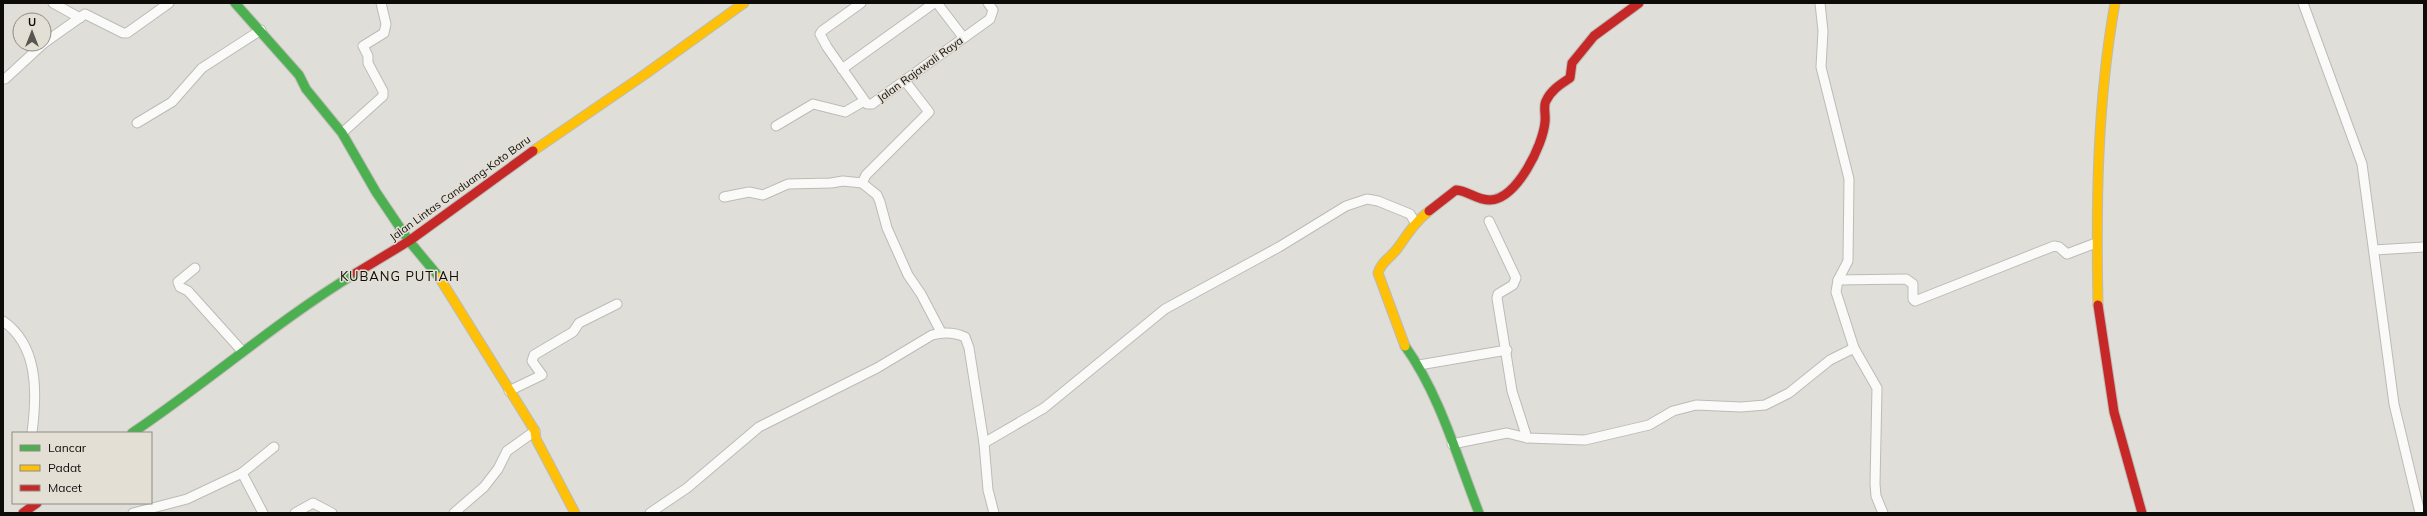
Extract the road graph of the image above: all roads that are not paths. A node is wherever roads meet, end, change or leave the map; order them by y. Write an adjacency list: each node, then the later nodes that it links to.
1 (53, 3): 13 (street)
2 (169, 3): 13 (street)
3 (236, 3): 14 (street)
4 (381, 3): 24 (street)
5 (744, 3): 29 (street, Jalan Lintas Canduang-Koto Baru)
6 (861, 3): 18 (street, Jalan Rajawali Raya)
7 (936, 3): 15 (street); 18 (street)
8 (988, 3): 15 (street, Jalan Rajawali Raya)
9 (1639, 3): 28 (street)
10 (1820, 3): 34 (street)
11 (2115, 3): 30 (street)
12 (2303, 3): 32 (street)
13 (80, 18): 16 (street)
14 (261, 30): 22 (street); 24 (street)
15 (963, 37): 20 (street, Jalan Rajawali Raya)
16 (52, 38)
17 (35, 52): 19 (street)
18 (842, 69): 21 (street, Jalan Rajawali Raya)
19 (5, 79)
20 (905, 80): 21 (street, Jalan Rajawali Raya); 25 (street)
21 (864, 101): 23 (street)
22 (137, 123)
23 (776, 126)
24 (342, 133): 29 (street)
25 (862, 183): 26 (street); 37 (street)
26 (724, 197)
27 (1490, 221): 39 (street)
28 (1415, 222): 41 (street); 47 (street)
29 (409, 241): 40 (street, Jalan Lintas Canduang-Koto Baru); 42 (street)
30 (2096, 243): 34 (street); 63 (street)
31 (2424, 247): 32 (street)
32 (2374, 250): 64 (street)
33 (195, 268): 40 (street)
34 (1838, 280): 38 (street)
35 (617, 304): 42 (street)
36 (3, 321): 44 (street)
37 (941, 332): 47 (street); 59 (street)
38 (1854, 348): 46 (street); 62 (street)
39 (1507, 350): 41 (street); 46 (street)
40 (242, 351): 45 (street, Jalan Lintas Canduang-Koto Baru)
41 (1419, 365): 48 (street)
42 (509, 391): 43 (street)
43 (535, 431): 57 (street); 58 (street)
44 (32, 432)
45 (134, 432)
46 (1527, 438): 48 (street)
47 (984, 443): 60 (street)
48 (1452, 444): 61 (street)
49 (274, 447): 50 (street)
50 (242, 473): 53 (street); 54 (street)
51 (36, 504): 52 (street)
52 (23, 513)
53 (132, 513)
54 (263, 513)
55 (295, 513): 56 (street)
56 (332, 513)
57 (454, 513)
58 (575, 513)
59 (650, 513)
60 (994, 513)
61 (1479, 513)
62 (1884, 513)
63 (2142, 513)
64 (2420, 513)

